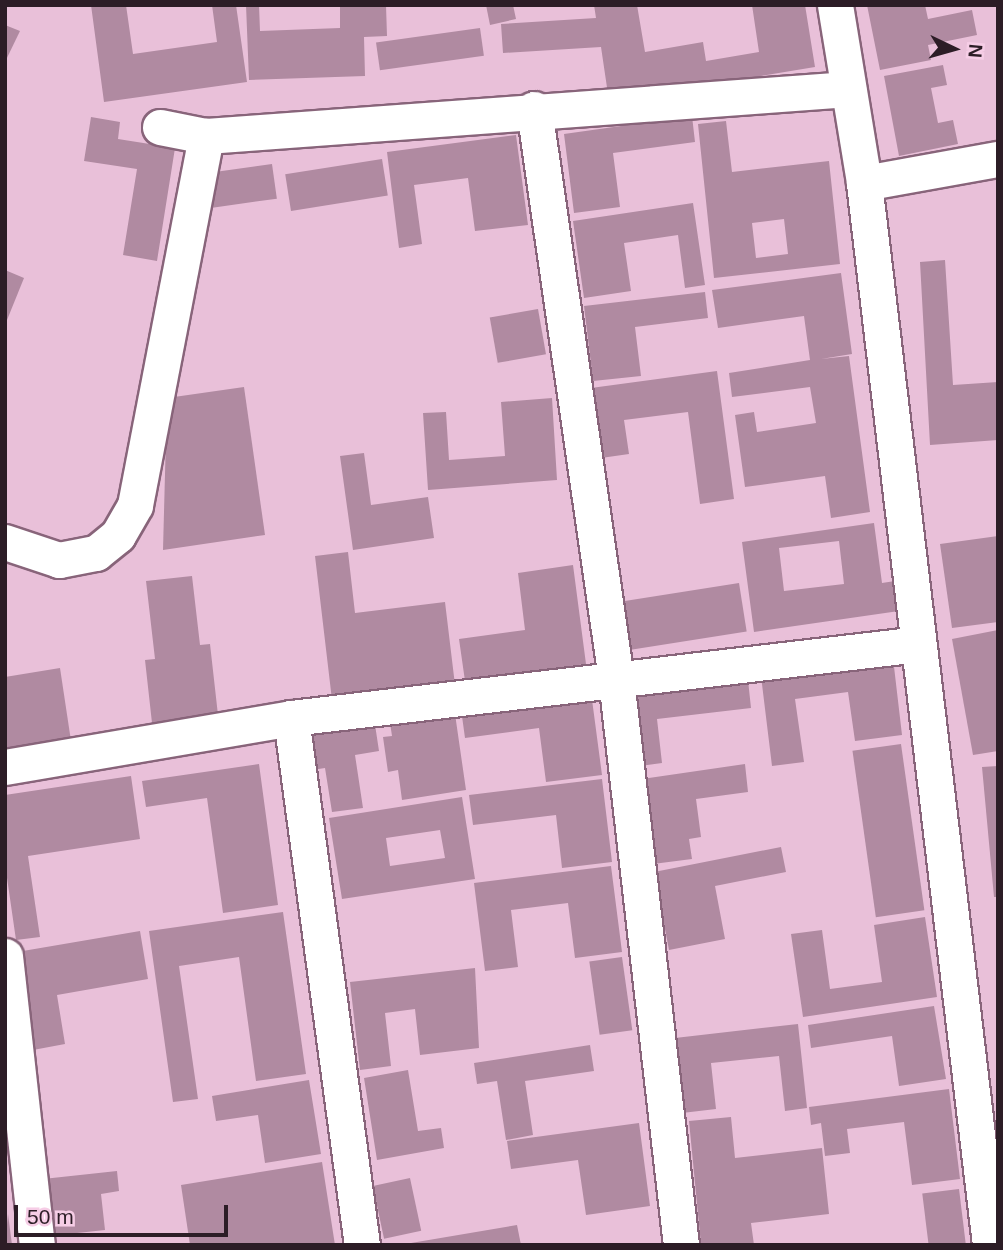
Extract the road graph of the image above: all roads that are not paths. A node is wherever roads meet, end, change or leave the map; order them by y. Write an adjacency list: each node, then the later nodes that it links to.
1 (835, 5): 2 (street)
2 (848, 89): 3 (street); 7 (street)
3 (534, 109): 5 (street); 10 (street)
4 (160, 127): 5 (street)
5 (206, 136): 8 (street)
6 (998, 159): 7 (street)
7 (864, 183): 9 (street)
8 (5, 542)
9 (919, 644): 10 (street); 17 (street)
10 (616, 679): 11 (street); 16 (street)
11 (291, 718): 12 (street); 15 (street)
12 (5, 767)
13 (5, 956): 14 (street)
14 (37, 1245)
15 (362, 1245)
16 (681, 1245)
17 (990, 1245)

